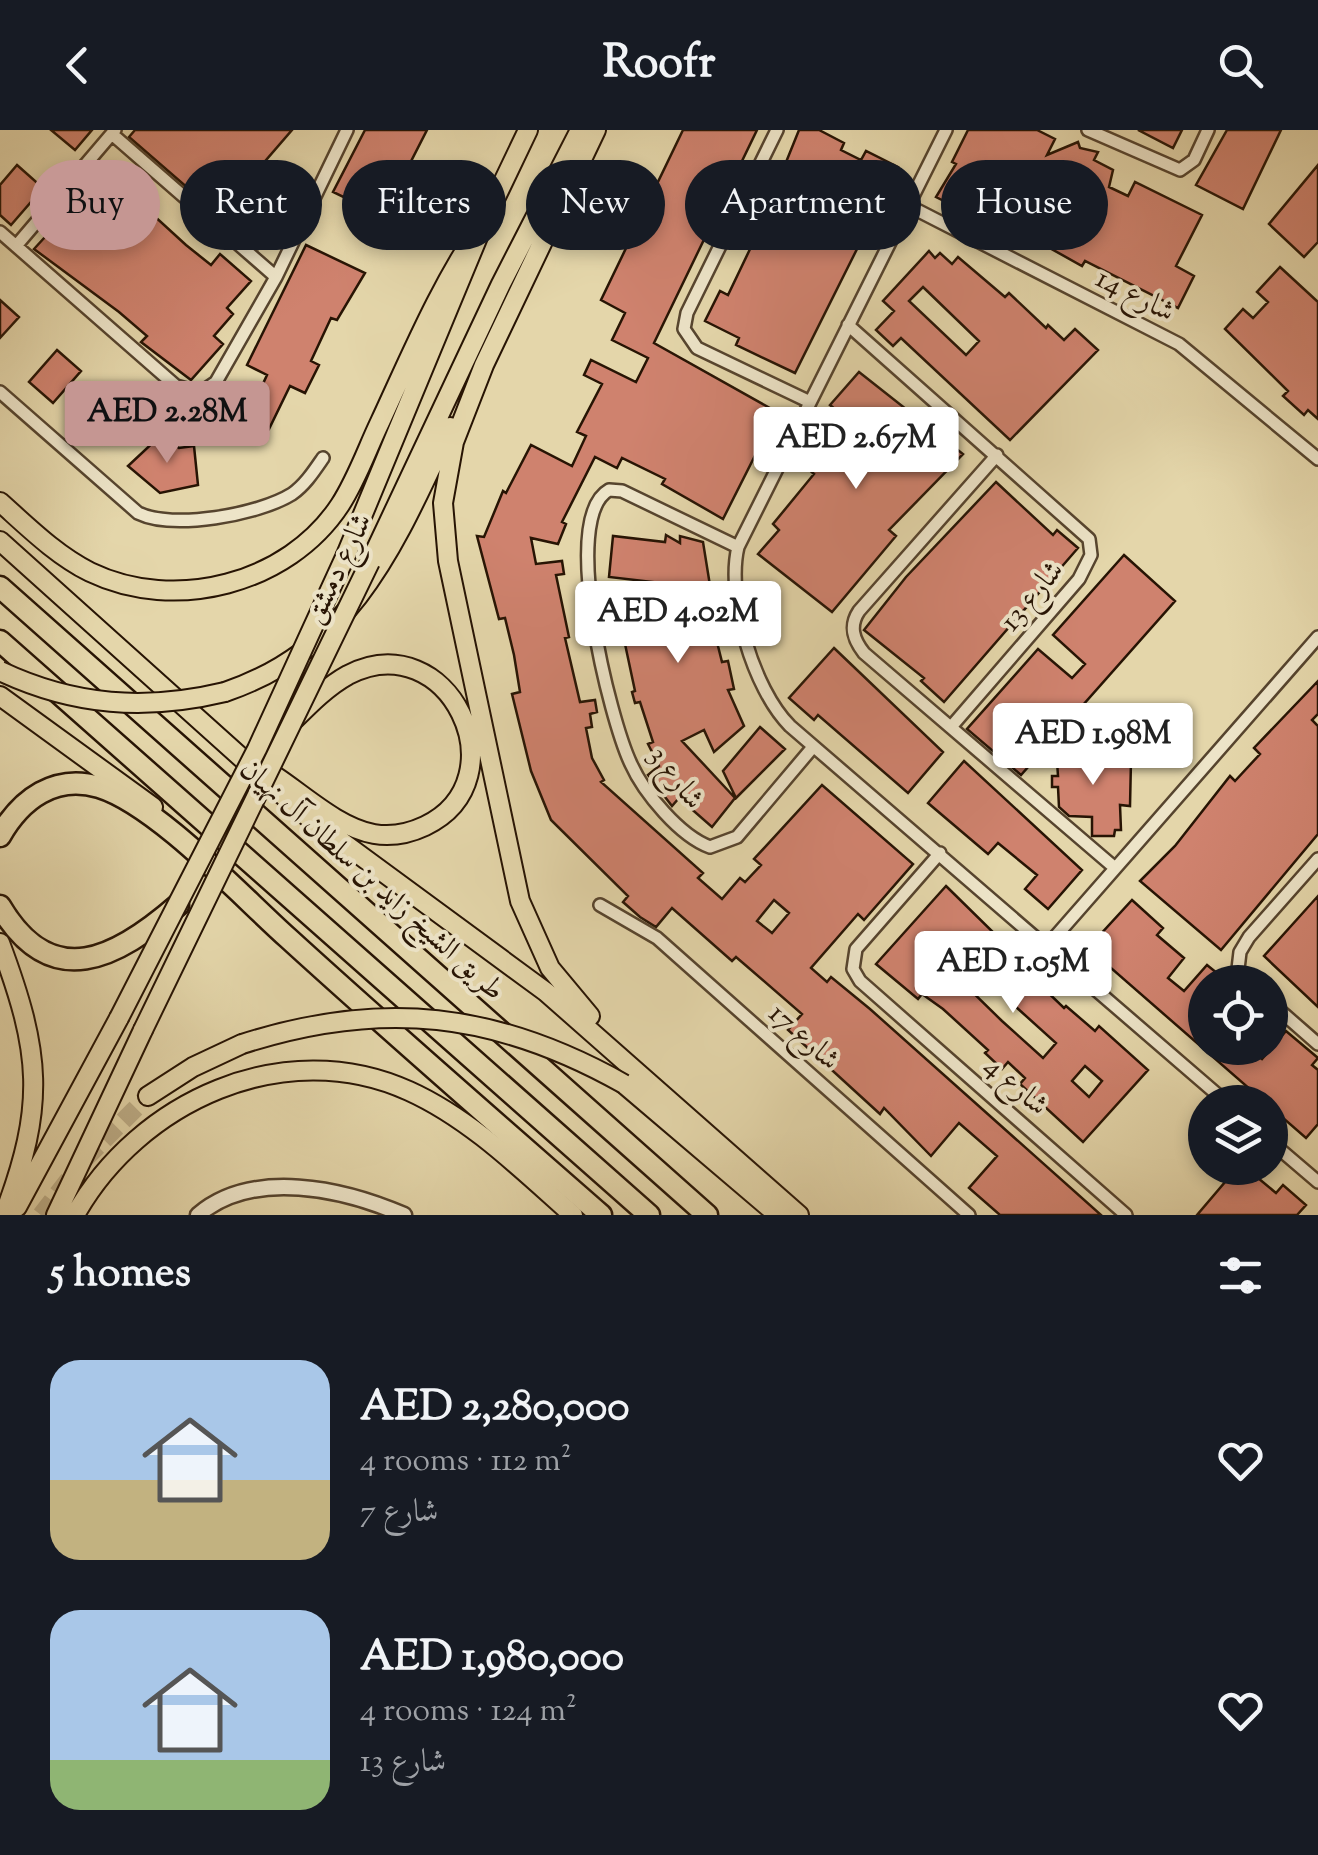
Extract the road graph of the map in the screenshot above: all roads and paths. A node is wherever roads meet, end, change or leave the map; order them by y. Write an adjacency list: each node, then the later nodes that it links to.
1 (347, 130): 18 (street)
2 (528, 130): 10 (main road, شارع دمشق)
3 (580, 130): 34 (main road, شارع دمشق, bridge)
4 (596, 130): 20 (main road)
5 (777, 130): 22 (street)
6 (946, 130): 11 (street)
7 (1088, 130): 8 (street)
8 (1208, 130)
9 (114, 132): 14 (street); 18 (street)
10 (506, 176)
11 (921, 180)
12 (921, 213): 25 (street, شارع 14)
13 (0, 232): 14 (street)
14 (16, 246): 18 (street)
15 (468, 250): 26 (main road)
16 (473, 250): 43 (main road, شارع دمشق, bridge)
17 (886, 250): 19 (street)
18 (276, 278)
19 (848, 326): 22 (street); 23 (street, شارع 13)
20 (484, 365): 32 (main road, bridge); 51 (main road)
21 (0, 392): 24 (street)
22 (810, 402): 28 (street)
23 (997, 455): 35 (street, شارع 13); 35 (street)
24 (323, 458)
25 (1318, 460)
26 (0, 502)
27 (0, 541): 36 (main road)
28 (738, 546): 37 (street); 37 (street, شارع 3)
29 (0, 587): 64 (highway, طريق الشيخ زايد بن سلطان آل نهيان)
30 (1318, 637): 41 (street)
31 (0, 641): 63 (highway)
32 (0, 671)
33 (0, 696): 48 (main road)
34 (294, 719): 36 (main road); 57 (main road, شارع دمشق, bridge)
35 (951, 727): 41 (street)
36 (220, 740): 51 (main road)
37 (814, 746): 39 (street)
38 (0, 836): 48 (highway)
39 (940, 854): 46 (street); 68 (street, شارع 4)
40 (1318, 858): 47 (street)
41 (1115, 868): 46 (street)
42 (0, 906): 43 (highway)
43 (178, 906): 56 (main road, شارع دمشق, bridge)
44 (600, 906): 67 (street, شارع 17)
45 (0, 943): 56 (main road)
46 (1048, 945): 52 (street)
47 (1239, 965)
48 (354, 998): 62 (highway)
49 (1288, 1018): 50 (street)
50 (1318, 1044)
51 (649, 1079): 66 (main road)
52 (1207, 1085)
53 (148, 1096): 65 (main road, bridge)
54 (1288, 1156): 55 (street)
55 (1318, 1182)
56 (8, 1215)
57 (56, 1215)
58 (74, 1215): 61 (main road)
59 (198, 1215): 60 (street)
60 (404, 1215)
61 (573, 1215)
62 (601, 1215)
63 (650, 1215)
64 (707, 1215)
65 (778, 1215)
66 (800, 1215)
67 (969, 1215)
68 (1126, 1215)

